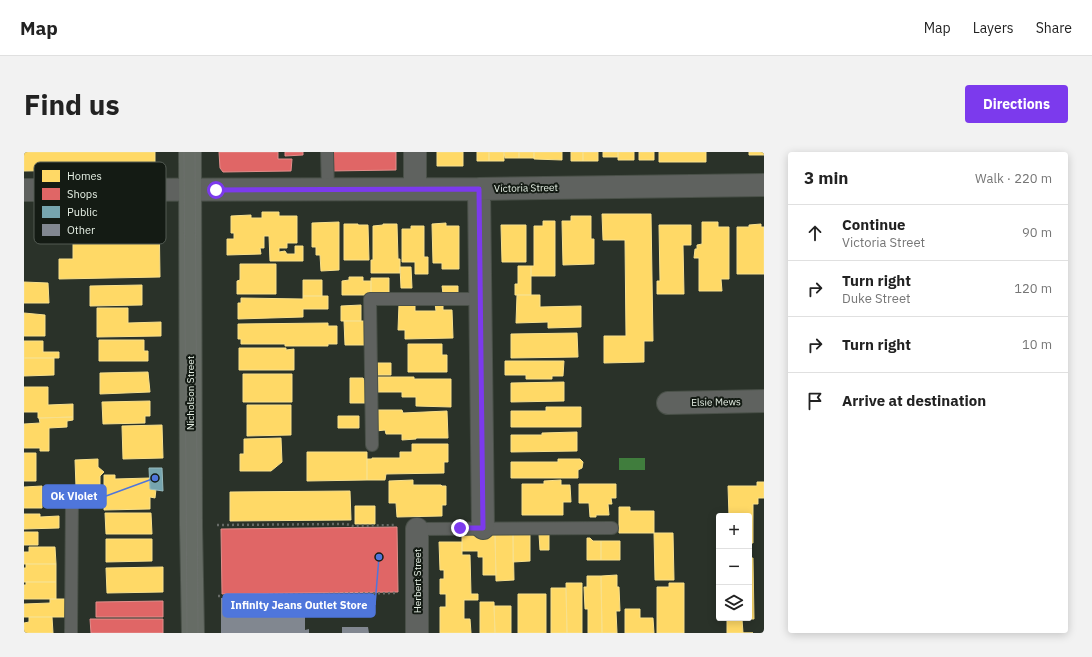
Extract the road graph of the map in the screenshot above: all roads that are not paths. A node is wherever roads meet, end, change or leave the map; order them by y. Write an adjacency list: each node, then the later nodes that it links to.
1 (190, 152): 9 (main road, Nicholson Street)
2 (327, 152): 5 (lane)
3 (415, 152): 6 (street)
4 (764, 185): 7 (street, Victoria Street)
5 (328, 189): 6 (street, Victoria Street); 9 (street, Victoria Street)
6 (415, 189): 7 (street, Victoria Street)
7 (479, 189): 10 (street)
8 (166, 190): 9 (street, Victoria Street)
9 (190, 190): 19 (main road, Nicholson Street)
10 (480, 299): 13 (lane); 15 (street)
11 (764, 401): 12 (street, Elsie Mews)
12 (668, 402)
13 (372, 446)
14 (72, 498): 18 (lane)
15 (483, 528): 16 (lane); 17 (lane)
16 (612, 528)
17 (417, 529): 20 (street, Herbert Street)
18 (71, 633)
19 (193, 633)
20 (417, 633)

